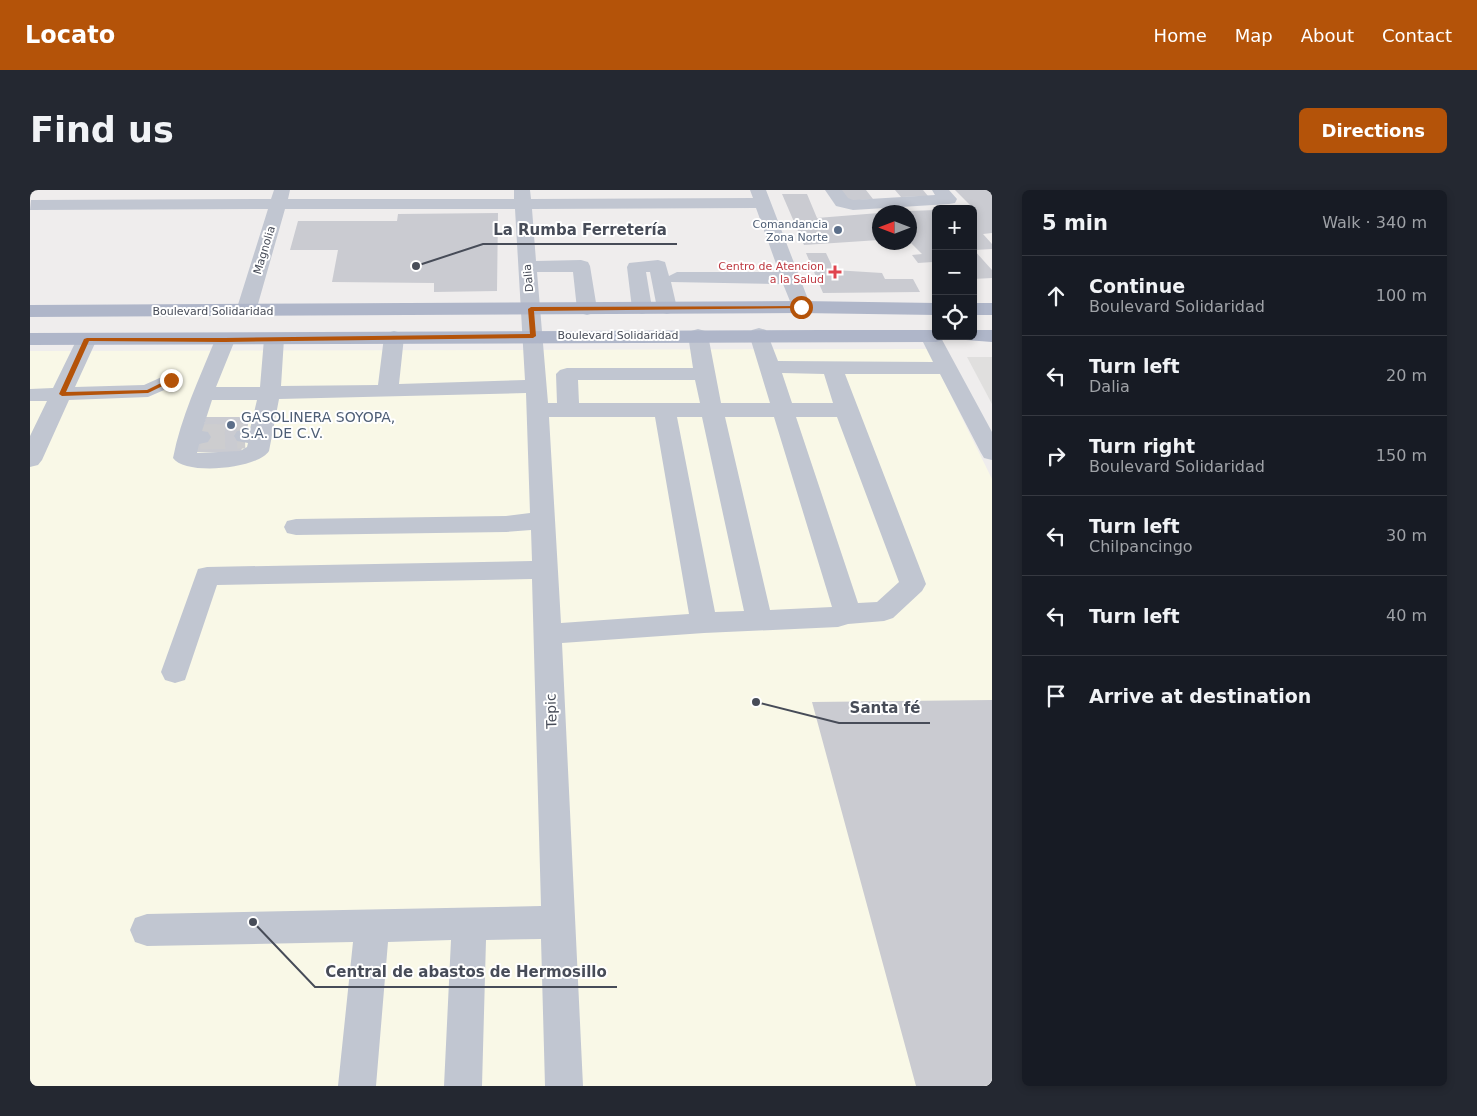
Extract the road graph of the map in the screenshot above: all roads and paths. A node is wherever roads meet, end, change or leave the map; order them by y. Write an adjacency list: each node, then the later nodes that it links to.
1 (41, 190): 8 (street)
2 (833, 190): 4 (street)
3 (940, 190): 4 (street)
4 (891, 196)
5 (280, 197): 6 (street); 8 (street); 21 (street, Magnolia)
6 (523, 197): 7 (street); 9 (street, Dalia)
7 (761, 197): 12 (street)
8 (31, 206)
9 (528, 267): 18 (street); 23 (street, Dalia)
10 (676, 278): 11 (street)
11 (720, 278): 12 (street); 16 (street)
12 (790, 278): 13 (street)
13 (801, 307): 16 (main road, Boulevard Solidaridad); 17 (main road, Boulevard Solidaridad)
14 (642, 308): 15 (main road, Boulevard Solidaridad); 15 (street); 18 (main road, Boulevard Solidaridad)
15 (667, 308): 16 (main road, Boulevard Solidaridad)
16 (729, 308)
17 (932, 308)
18 (587, 309): 23 (main road, Boulevard Solidaridad)
19 (977, 309): 20 (main road)
20 (992, 309)
21 (246, 310): 22 (main road, Boulevard Solidaridad); 23 (main road, Boulevard Solidaridad)
22 (30, 311)
23 (532, 322): 25 (main road, Boulevard Solidaridad); 29 (main road, Boulevard Solidaridad); 45 (street, Tepic)
24 (759, 334): 25 (main road, Boulevard Solidaridad); 26 (main road, Boulevard Solidaridad); 35 (street)
25 (698, 335): 38 (street)
26 (932, 336)
27 (977, 336): 28 (main road)
28 (992, 336)
29 (394, 337): 32 (main road, Boulevard Solidaridad); 40 (street)
30 (30, 339): 31 (main road, Boulevard Solidaridad)
31 (87, 339): 33 (main road, Boulevard Solidaridad); 43 (street)
32 (274, 339): 33 (main road, Boulevard Solidaridad); 41 (street)
33 (225, 340): 44 (street)
34 (935, 340): 37 (street)
35 (770, 367): 36 (street); 46 (street)
36 (832, 368): 37 (street); 50 (street)
37 (948, 368): 51 (street)
38 (704, 374): 47 (street); 49 (street)
39 (171, 380): 43 (street)
40 (388, 391): 41 (street); 45 (street)
41 (270, 392): 44 (street); 44 (street)
42 (30, 394): 43 (street)
43 (62, 394): 52 (street)
44 (203, 394)
45 (536, 398): 47 (street); 53 (street, Tepic)
46 (784, 409): 49 (street); 50 (street); 56 (street)
47 (568, 410): 48 (street)
48 (665, 410): 49 (street); 58 (street)
49 (713, 410): 57 (street)
50 (846, 410): 56 (street)
51 (992, 453)
52 (30, 460)
53 (542, 520): 54 (street); 55 (street, Tepic)
54 (296, 527)
55 (545, 570): 59 (street, Tepic); 60 (street)
56 (847, 614): 57 (street)
57 (759, 620): 58 (street)
58 (704, 623): 59 (street)
59 (548, 634): 61 (street, Tepic)
60 (175, 672)
61 (558, 922): 62 (street); 67 (street, Tepic)
62 (469, 923): 63 (street); 66 (street)
63 (372, 925): 64 (street); 65 (street)
64 (147, 930)
65 (357, 1086)
66 (463, 1086)
67 (564, 1086)

